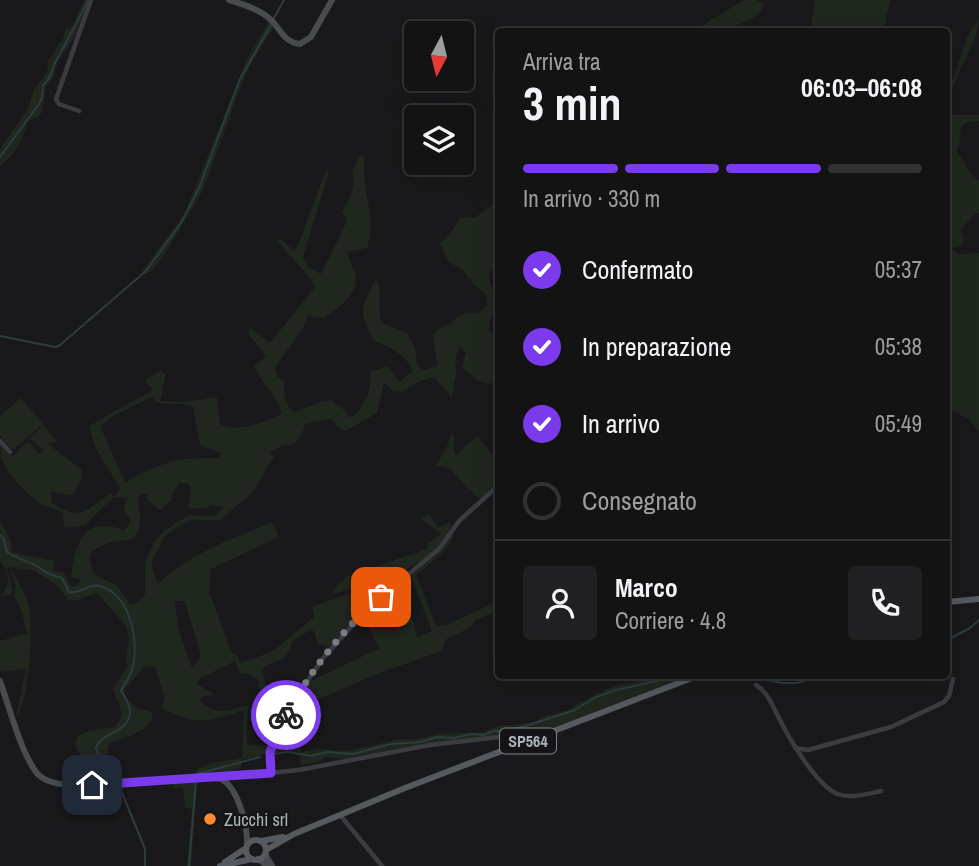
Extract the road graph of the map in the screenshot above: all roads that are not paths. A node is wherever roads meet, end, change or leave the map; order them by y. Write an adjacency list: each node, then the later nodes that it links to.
1 (91, 0): 4 (street)
2 (229, 0): 3 (street)
3 (332, 0)
4 (79, 111)
5 (0, 440): 6 (street)
6 (10, 452)
7 (495, 489): 16 (street)
8 (979, 599): 9 (main road)
9 (950, 602)
10 (689, 679): 19 (main road, SP564)
11 (953, 679): 15 (street)
12 (0, 681): 17 (street)
13 (756, 685): 15 (street)
14 (499, 737): 16 (street)
15 (795, 747): 18 (street)
16 (271, 773): 17 (street)
17 (216, 778): 20 (street)
18 (881, 791)
19 (340, 815): 21 (main road, SP564); 28 (street)
20 (246, 826): 22 (street); 23 (street)
21 (295, 834): 22 (main road, SP564); 24 (main road, SP564)
22 (259, 841): 23 (main road, SP564); 24 (main road)
23 (247, 847): 25 (main road); 26 (main road, SP564)
24 (265, 852): 25 (main road, SP564); 27 (street)
25 (255, 859): 26 (main road, SP564); 27 (street)
26 (219, 866)
27 (270, 866)
28 (382, 866)

